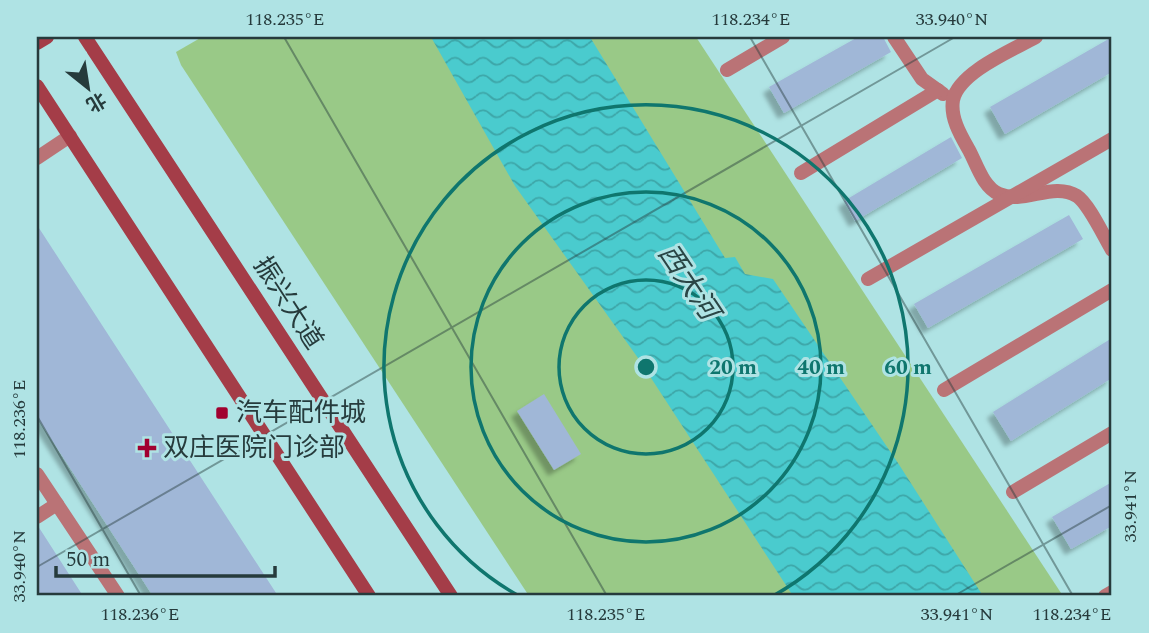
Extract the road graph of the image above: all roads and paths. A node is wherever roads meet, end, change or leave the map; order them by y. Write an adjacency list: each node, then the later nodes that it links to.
1 (47, 37): 6 (main road)
2 (85, 37): 28 (main road, 振兴大道)
3 (783, 37): 7 (lane)
4 (894, 37): 9 (lane)
5 (1036, 37): 10 (lane)
6 (37, 43)
7 (727, 70)
8 (37, 86): 11 (main road)
9 (938, 90): 10 (lane); 14 (lane)
10 (953, 101): 15 (lane)
11 (70, 136): 13 (lane); 27 (main road)
12 (1112, 139): 15 (lane)
13 (37, 158)
14 (801, 173)
15 (1012, 197): 16 (lane); 17 (lane)
16 (1112, 250)
17 (868, 279)
18 (1112, 290): 19 (lane)
19 (944, 390)
20 (1112, 433): 22 (lane)
21 (37, 474): 23 (lane)
22 (1013, 492)
23 (57, 504): 24 (lane); 26 (lane)
24 (37, 517)
25 (1112, 592): 29 (lane)
26 (118, 596)
27 (369, 596)
28 (451, 596)
29 (1105, 596)

